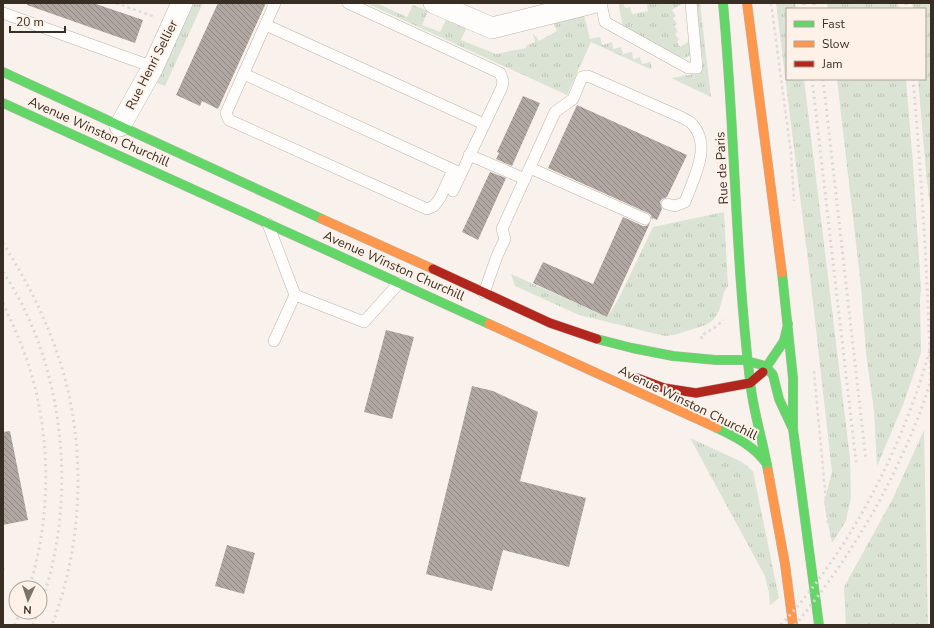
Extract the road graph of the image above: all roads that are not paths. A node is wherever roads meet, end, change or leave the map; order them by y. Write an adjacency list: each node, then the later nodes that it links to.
1 (275, 3): 11 (lane)
2 (348, 3): 16 (lane)
3 (434, 3): 4 (street)
4 (592, 3)
5 (601, 3): 6 (lane)
6 (691, 3)
7 (723, 3): 32 (main road, Rue de Paris)
8 (747, 3): 29 (main road)
9 (179, 9): 12 (street, Rue Henri Sellier)
10 (3, 13): 12 (lane)
11 (266, 25): 14 (lane); 16 (lane)
12 (153, 67): 17 (street, Rue Henri Sellier)
13 (3, 72): 17 (main road, Avenue Winston Churchill)
14 (244, 74): 20 (lane); 20 (lane)
15 (3, 103): 25 (main road, Avenue Winston Churchill)
16 (484, 124): 18 (lane)
17 (120, 126): 27 (main road, Avenue Winston Churchill)
18 (469, 154): 20 (lane); 21 (lane)
19 (530, 168): 21 (lane); 23 (lane); 24 (lane)
20 (457, 172): 22 (lane)
21 (524, 179): 27 (lane)
22 (453, 191)
23 (667, 204)
24 (644, 218)
25 (268, 223): 26 (main road, Avenue Winston Churchill); 28 (lane)
26 (399, 283): 28 (lane); 30 (main road, Avenue Winston Churchill)
27 (484, 293): 32 (main road, Avenue Winston Churchill)
28 (295, 295): 31 (lane)
29 (788, 324): 34 (main road); 37 (main road)
30 (522, 339): 33 (main road); 38 (main road, Avenue Winston Churchill)
31 (274, 341)
32 (748, 361): 34 (main road, Avenue Winston Churchill); 36 (main road, Rue de Paris)
33 (596, 363)
34 (766, 368): 36 (main road); 37 (main road)
35 (626, 374): 36 (main road)
36 (750, 383): 38 (main road, Rue de Paris)
37 (793, 429): 40 (main road)
38 (767, 464): 39 (main road, Rue de Paris)
39 (793, 625)
40 (819, 625)

